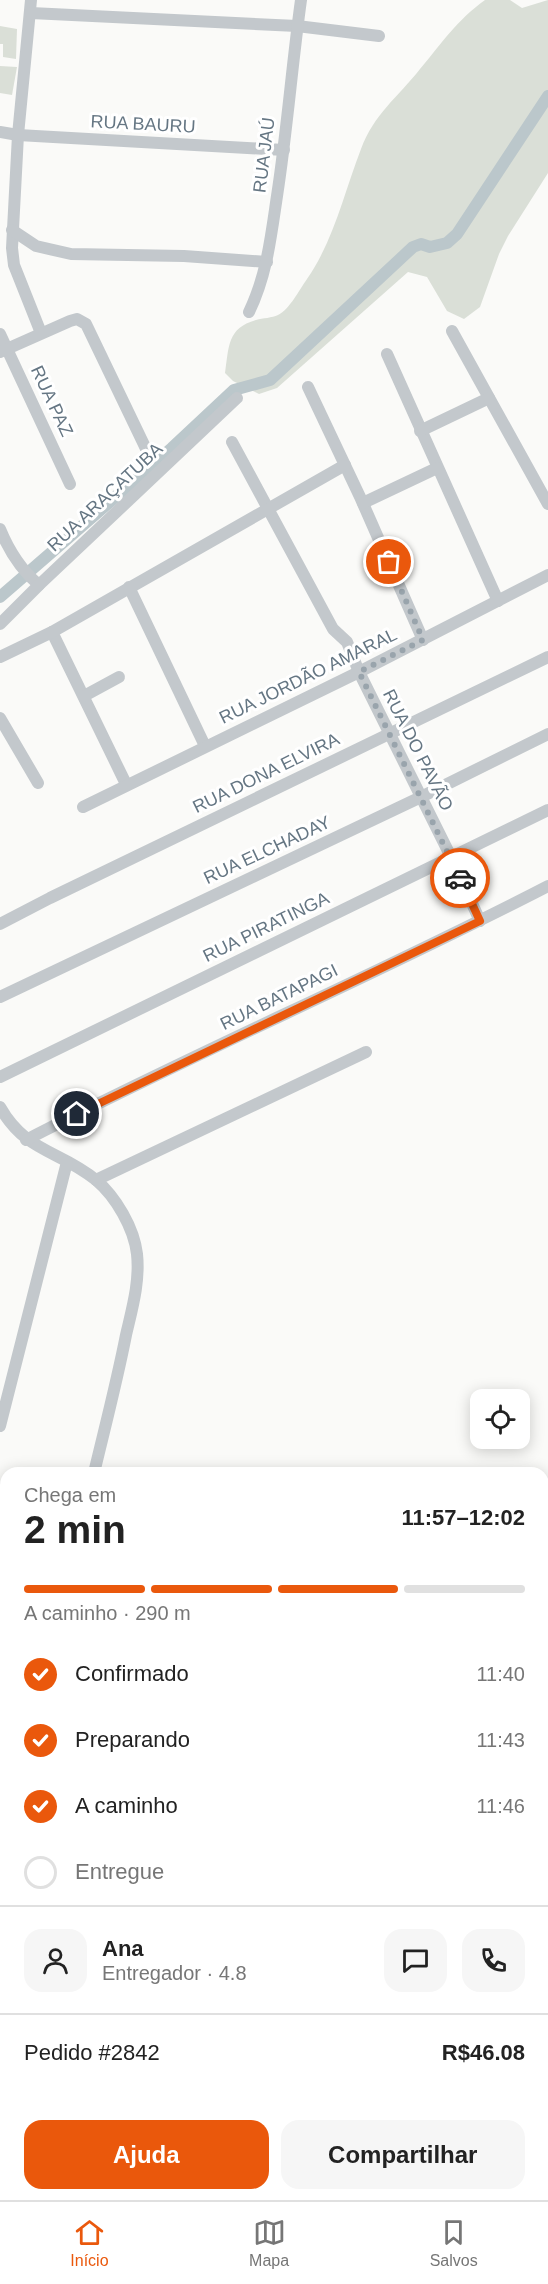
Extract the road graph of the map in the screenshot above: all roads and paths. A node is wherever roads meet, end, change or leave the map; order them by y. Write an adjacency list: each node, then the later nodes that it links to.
1 (301, 0): 3 (street, RUA JAÚ)
2 (31, 6): 3 (street); 6 (street)
3 (297, 26): 4 (street); 7 (street, RUA JAÚ)
4 (379, 36)
5 (1, 134): 6 (street, RUA BAURU)
6 (18, 135): 7 (street, RUA BAURU); 8 (street)
7 (284, 150): 9 (street, RUA JAÚ)
8 (12, 230): 9 (street); 12 (street)
9 (267, 262): 10 (street, RUA JAÚ)
10 (249, 312)
11 (452, 331): 18 (street)
12 (40, 333): 14 (street); 21 (street)
13 (0, 334): 14 (street, RUA PAZ)
14 (4, 350): 24 (street, RUA PAZ)
15 (387, 354): 19 (street)
16 (308, 387): 22 (street)
17 (237, 398): 30 (street, RUA ARAÇATUBA)
18 (489, 398): 19 (street); 26 (street)
19 (420, 431): 23 (street)
20 (232, 442): 27 (street, RUA DO PAVÃO)
21 (148, 453)
22 (345, 465): 25 (street); 27 (street)
23 (437, 468): 25 (street); 32 (street)
24 (70, 484)
25 (363, 503): 35 (street)
26 (548, 504)
27 (268, 508): 31 (street); 38 (street, RUA DO PAVÃO)
28 (0, 530): 30 (street)
29 (548, 575): 32 (street, RUA JORDÃO AMARAL)
30 (39, 585): 33 (street, RUA ARAÇATUBA)
31 (129, 587): 34 (street); 44 (street)
32 (498, 601): 35 (street, RUA JORDÃO AMARAL)
33 (0, 624)
34 (52, 632): 36 (street); 40 (street)
35 (423, 640): 38 (street, RUA JORDÃO AMARAL)
36 (0, 657)
37 (548, 657): 42 (street, RUA DONA ELVIRA)
38 (359, 672): 42 (street, RUA DO PAVÃO); 44 (street, RUA JORDÃO AMARAL)
39 (119, 677): 40 (street)
40 (84, 696): 46 (street)
41 (0, 718): 45 (street)
42 (389, 733): 47 (street, RUA DO PAVÃO); 53 (street, RUA DONA ELVIRA)
43 (548, 734): 47 (street, RUA ELCHADAY)
44 (205, 746): 46 (street, RUA JORDÃO AMARAL)
45 (38, 783)
46 (126, 784): 48 (street, RUA JORDÃO AMARAL)
47 (421, 796): 50 (street, RUA DO PAVÃO); 54 (street, RUA ELCHADAY)
48 (83, 807)
49 (548, 810): 50 (street, RUA PIRATINGA)
50 (451, 858): 52 (street, RUA DO PAVÃO); 56 (street, RUA PIRATINGA)
51 (548, 886): 52 (street, RUA BATAPAGI)
52 (480, 921): 58 (street, RUA BATAPAGI)
53 (0, 924)
54 (0, 997)
55 (366, 1052): 60 (street)
56 (0, 1077)
57 (0, 1107): 58 (street)
58 (26, 1140): 59 (street)
59 (67, 1162): 60 (street); 61 (street)
60 (96, 1180): 62 (street)
61 (0, 1426)
62 (95, 1467)

